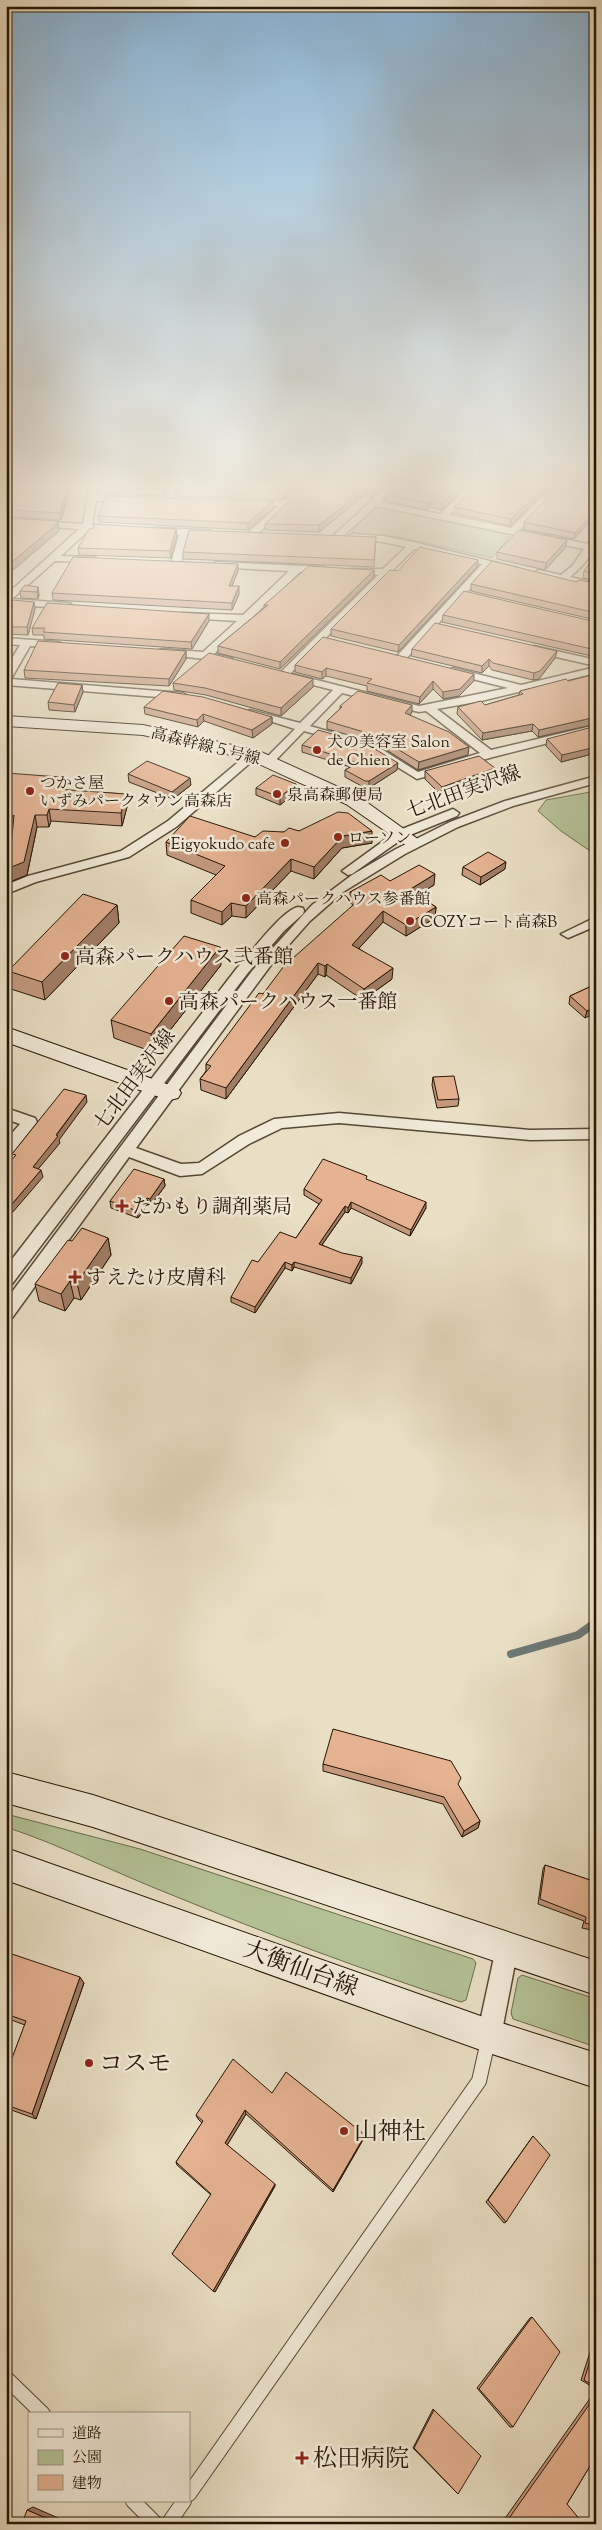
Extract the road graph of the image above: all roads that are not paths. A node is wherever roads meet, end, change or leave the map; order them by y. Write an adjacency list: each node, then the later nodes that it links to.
1 (6, 601): 5 (street)
2 (263, 601): 7 (street)
3 (359, 601): 22 (street)
4 (460, 601): 14 (street)
5 (76, 607)
6 (175, 614): 7 (street)
7 (244, 618): 13 (street)
8 (6, 641): 9 (street)
9 (26, 643): 11 (street); 19 (street)
10 (519, 645): 16 (street)
11 (75, 646)
12 (154, 651): 13 (street)
13 (206, 655): 15 (street)
14 (401, 658)
15 (235, 662)
16 (596, 663)
17 (438, 667): 21 (street)
18 (596, 670): 21 (street)
19 (6, 678)
20 (6, 682): 23 (street)
21 (520, 688): 24 (street)
22 (340, 689): 24 (street); 27 (street)
23 (198, 699)
24 (430, 709): 31 (street)
25 (241, 710): 27 (street)
26 (6, 721): 32 (main road, 高森幹線５号線)
27 (304, 728): 29 (street); 33 (street)
28 (596, 728): 31 (street)
29 (350, 741)
30 (369, 746): 31 (street)
31 (489, 754)
32 (253, 755): 33 (main road, 高森幹線５号線); 37 (street)
33 (269, 761): 36 (main road, 高森幹線５号線)
34 (596, 771): 36 (street, 七北田実沢線)
35 (596, 779): 36 (street)
36 (407, 838): 41 (street)
37 (6, 890)
38 (595, 922): 39 (street)
39 (568, 934)
40 (6, 1034): 41 (main road)
41 (162, 1090): 45 (street); 46 (street, 七北田実沢線)
42 (6, 1113): 44 (street)
43 (596, 1134): 45 (street)
44 (6, 1151)
45 (128, 1151): 47 (street)
46 (6, 1279)
47 (6, 1313)
48 (6, 1787): 50 (main road)
49 (6, 1864): 52 (main road, 大衡仙台線)
50 (506, 1948): 51 (main road); 52 (street)
51 (596, 1978)
52 (489, 2036): 53 (main road, 大衡仙台線); 56 (lane)
53 (596, 2071)
54 (6, 2378): 55 (lane)
55 (40, 2412)
56 (190, 2493)
57 (134, 2502): 59 (lane)
58 (183, 2502): 60 (lane)
59 (156, 2524)
60 (168, 2524)

